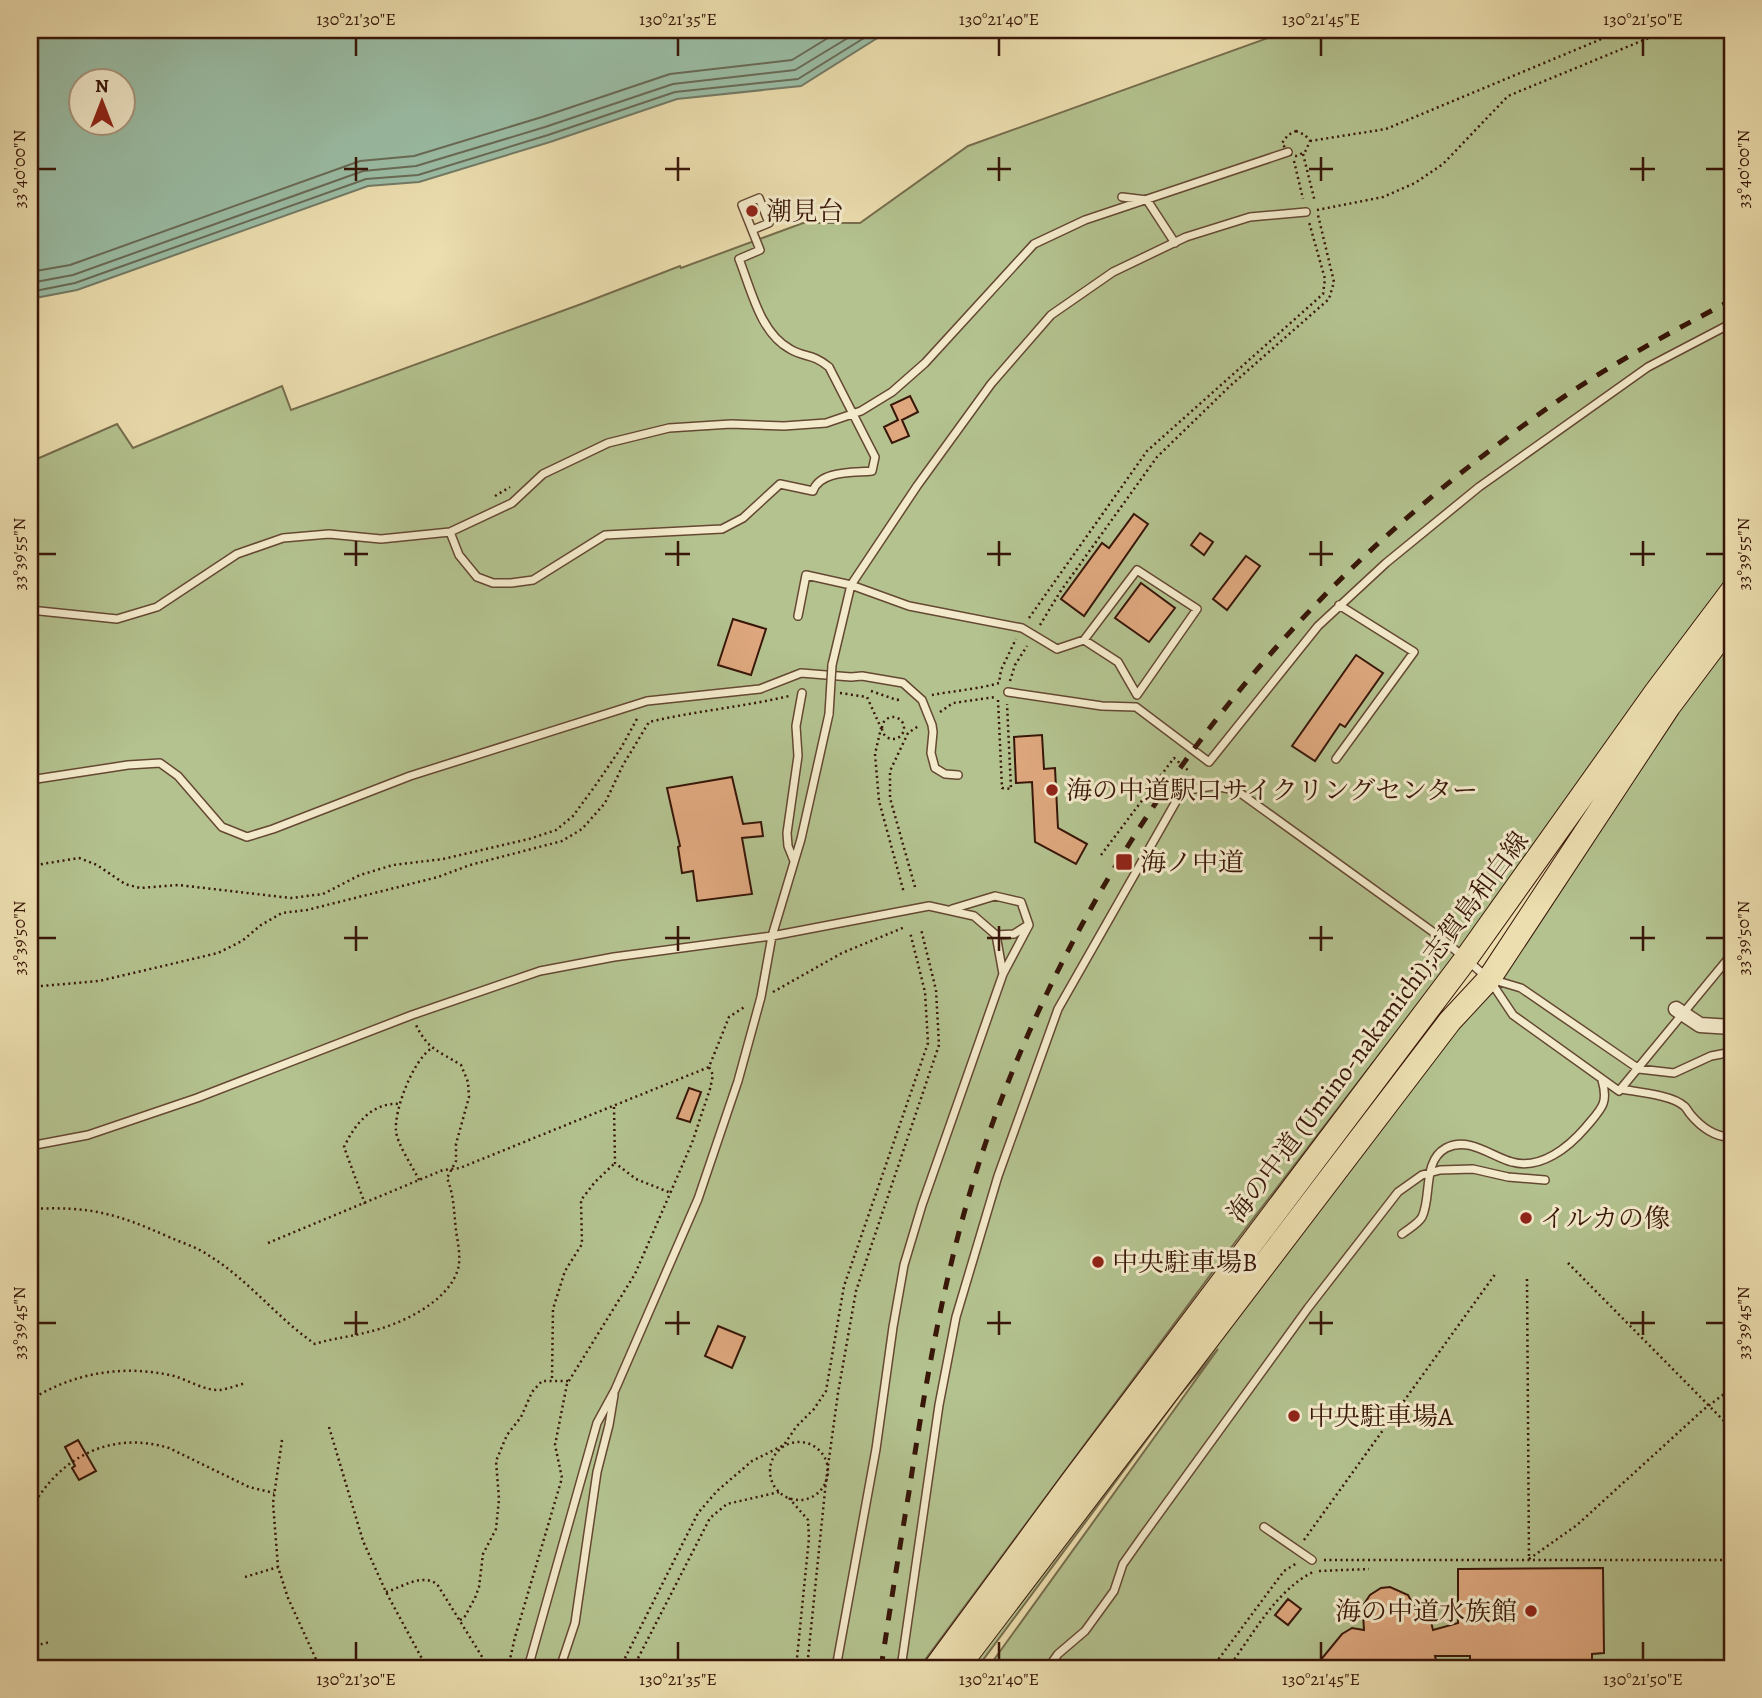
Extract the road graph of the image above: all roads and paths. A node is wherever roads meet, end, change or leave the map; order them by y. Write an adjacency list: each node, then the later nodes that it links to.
1 (1623, 30): 3 (path)
2 (1668, 30): 8 (path)
3 (1310, 141)
4 (1290, 154): 7 (lane); 9 (path)
5 (1303, 154): 8 (path)
6 (1122, 197): 7 (lane)
7 (1147, 200): 11 (lane); 13 (lane)
8 (1317, 210): 24 (path)
9 (1306, 212): 11 (lane); 23 (path)
10 (752, 230): 10 (lane); 13 (lane)
11 (1175, 243): 17 (lane)
12 (1732, 323): 19 (lane)
13 (852, 414): 16 (lane); 16 (lane)
14 (512, 485): 15 (path)
15 (492, 498)
16 (450, 532): 20 (lane)
17 (851, 585): 21 (lane); 23 (lane); 45 (lane, bridge)
18 (1732, 591): 57 (main road, 海の中道 (Umino-nakamichi);志賀島和白線)
19 (1339, 605): 35 (lane); 40 (lane)
20 (30, 610)
21 (797, 616)
22 (1732, 622): 59 (main road, 海の中道 (Umino-nakamichi);志賀島和白線)
23 (1022, 628): 24 (lane); 26 (path)
24 (1033, 637): 25 (lane); 30 (path)
25 (1083, 640): 32 (lane); 32 (lane)
26 (1001, 670): 27 (path); 30 (path)
27 (985, 687): 28 (path); 33 (path)
28 (997, 687)
29 (869, 690): 34 (path)
30 (1006, 691): 35 (lane); 37 (path)
31 (802, 693): 39 (path); 45 (lane); 60 (path)
32 (1138, 695): 35 (lane)
33 (922, 696)
34 (909, 697)
35 (1136, 707)
36 (641, 710): 46 (path)
37 (930, 718)
38 (919, 725): 47 (path)
39 (881, 728): 39 (path); 48 (path)
40 (1336, 759)
41 (1190, 772): 44 (path)
42 (958, 775): 43 (lane)
43 (30, 780)
44 (1101, 855)
45 (794, 863): 55 (lane)
46 (30, 866)
47 (915, 887)
48 (904, 893)
49 (951, 909): 50 (lane); 54 (lane); 55 (lane)
50 (1029, 925): 54 (lane); 58 (lane)
51 (905, 927): 61 (path)
52 (921, 929): 99 (path)
53 (910, 932): 98 (path)
54 (996, 935): 58 (lane)
55 (772, 936): 61 (lane); 63 (lane)
56 (1732, 954): 62 (lane)
57 (1465, 960): 59 (lane); 114 (main road, 海の中道 (Umino-nakamichi);志賀島和白線); 130 (lane)
58 (1003, 974): 129 (lane)
59 (1489, 979): 68 (lane); 69 (lane); 114 (main road, 海の中道 (Umino-nakamichi);志賀島和白線)
60 (30, 987)
61 (761, 997): 67 (path); 92 (lane)
62 (1679, 1012): 64 (street); 68 (lane)
63 (412, 1015): 65 (path); 74 (lane)
64 (1732, 1027)
65 (432, 1048): 71 (path); 76 (path)
66 (1732, 1052): 68 (lane)
67 (709, 1067): 72 (path); 80 (path)
68 (1639, 1069): 70 (lane)
69 (1602, 1080): 70 (lane); 77 (lane)
70 (1620, 1090): 73 (lane)
71 (400, 1104): 79 (path); 81 (path)
72 (614, 1107): 75 (path); 76 (path)
73 (1732, 1137)
74 (30, 1146)
75 (615, 1163): 80 (path); 88 (path)
76 (452, 1169): 79 (path); 82 (path)
77 (1430, 1172): 78 (lane); 83 (lane); 133 (lane)
78 (1545, 1180)
79 (419, 1181): 81 (path)
80 (671, 1193): 89 (path)
81 (365, 1204): 84 (path)
82 (30, 1209)
83 (1402, 1234)
84 (268, 1243)
85 (1568, 1263): 94 (path)
86 (1496, 1273): 105 (path)
87 (1527, 1279): 106 (path)
88 (552, 1380): 89 (path); 113 (path)
89 (569, 1381): 122 (path)
90 (246, 1383): 93 (path)
91 (1732, 1388): 94 (path)
92 (615, 1390): 123 (lane); 124 (lane)
93 (30, 1401)
94 (1709, 1406): 96 (path); 106 (path)
95 (329, 1427): 112 (path)
96 (1732, 1429)
97 (282, 1440): 101 (path)
98 (784, 1445): 99 (path); 100 (path); 125 (path)
99 (826, 1481): 102 (path); 128 (path)
100 (779, 1492): 102 (path); 126 (path)
101 (274, 1493): 103 (path); 109 (path)
102 (789, 1498): 127 (path)
103 (30, 1511)
104 (1264, 1527): 105 (lane)
105 (1297, 1550): 107 (lane)
106 (1529, 1559): 107 (path); 108 (path)
107 (1312, 1560): 134 (path)
108 (1732, 1560)
109 (278, 1567): 111 (path); 119 (path)
110 (1369, 1569): 135 (path)
111 (245, 1577)
112 (386, 1592): 113 (path); 120 (path)
113 (460, 1620): 121 (path)
114 (972, 1634): 131 (main road); 132 (main road)
115 (50, 1642): 116 (path)
116 (30, 1647)
117 (205, 1668): 118 (lane)
118 (256, 1668)
119 (320, 1668)
120 (427, 1668)
121 (489, 1668)
122 (508, 1668)
123 (528, 1668)
124 (560, 1668)
125 (620, 1668)
126 (633, 1668)
127 (796, 1668)
128 (807, 1668)
129 (836, 1668)
130 (901, 1668)
131 (935, 1668)
132 (957, 1668)
133 (1048, 1668)
134 (1212, 1668)
135 (1228, 1668)

